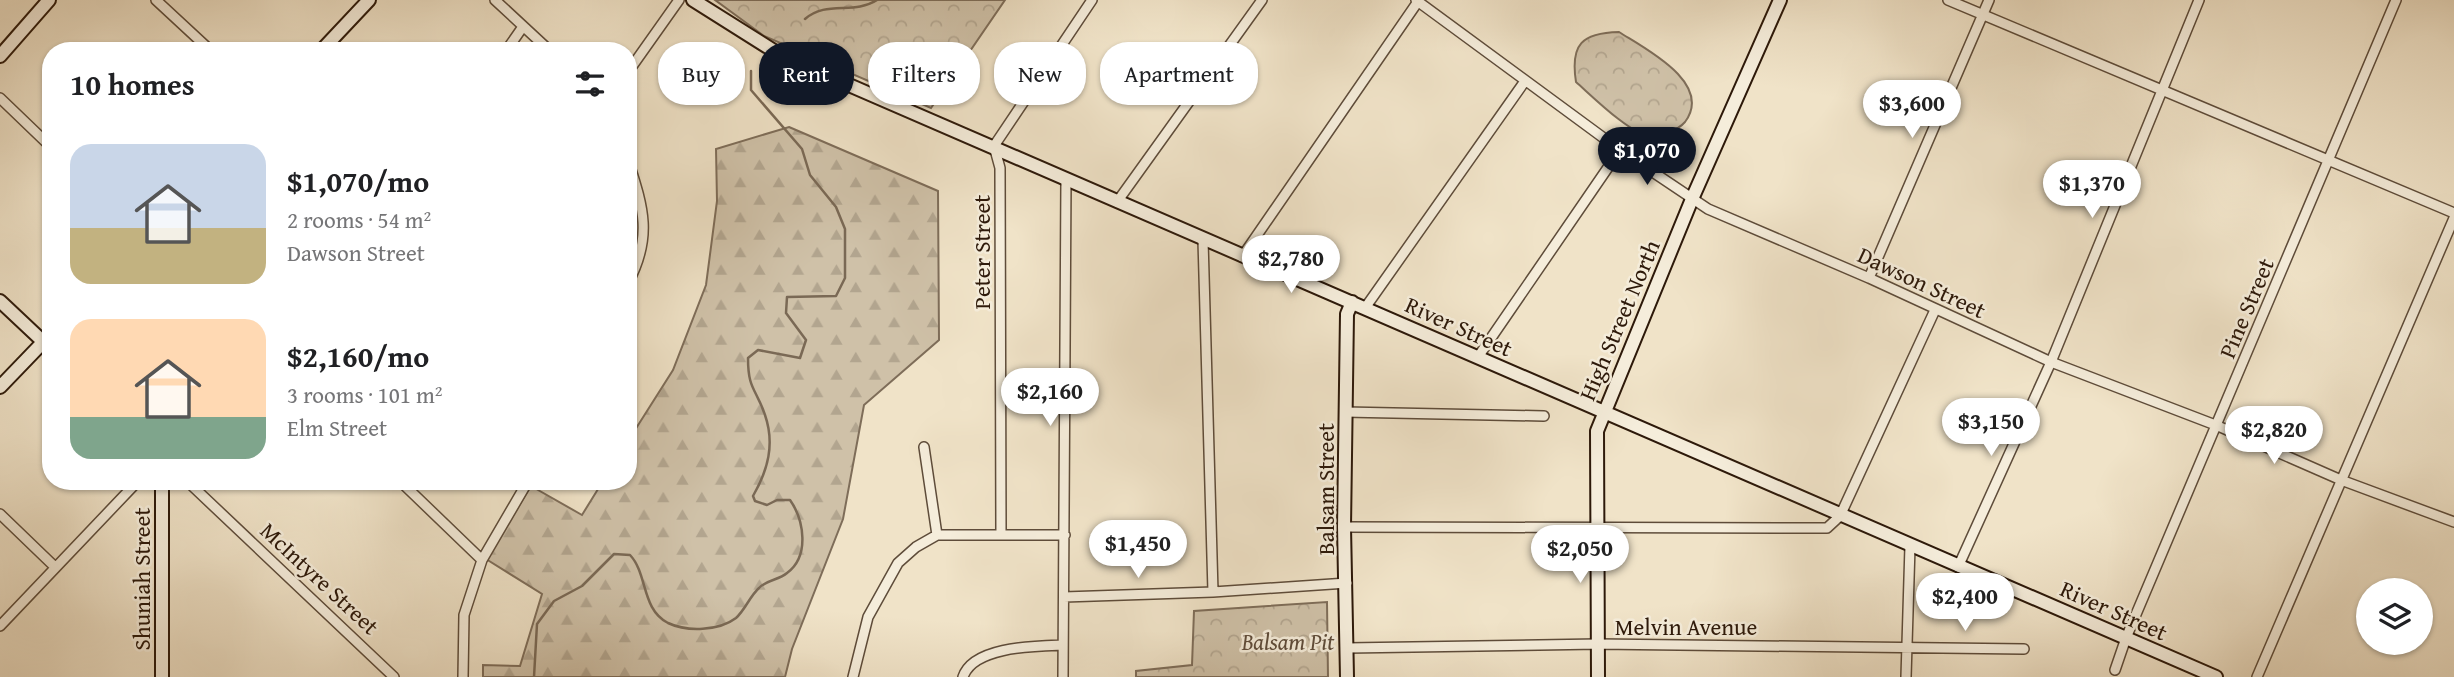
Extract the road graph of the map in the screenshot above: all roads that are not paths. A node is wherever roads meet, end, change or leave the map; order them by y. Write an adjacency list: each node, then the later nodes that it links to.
1 (49, 0): 21 (main road)
2 (156, 0): 17 (street)
3 (369, 0): 18 (main road)
4 (495, 0): 16 (street)
5 (679, 0): 22 (street)
6 (694, 0): 27 (main road, River Street)
7 (1092, 0): 27 (street)
8 (1262, 0): 33 (street)
9 (1780, 0): 32 (main road, High Street North)
10 (1948, 0): 15 (street)
11 (1989, 0): 15 (street)
12 (2199, 0): 24 (street)
13 (2396, 0): 29 (street, Pine Street)
14 (1418, 1): 23 (street, Dawson Street); 36 (street)
15 (1983, 14): 24 (street); 38 (street)
16 (522, 28): 19 (street); 20 (street)
17 (201, 42)
18 (329, 42)
19 (512, 42)
20 (539, 42)
21 (0, 56)
22 (637, 59)
23 (1525, 81): 28 (street, Dawson Street); 41 (street)
24 (2161, 90): 29 (street); 46 (street)
25 (0, 98): 26 (street)
26 (42, 138)
27 (994, 146): 30 (main road, River Street); 64 (street, Peter Street)
28 (1620, 150): 32 (street, Dawson Street); 45 (street)
29 (2329, 158): 34 (street); 51 (street, Pine Street)
30 (1066, 179): 33 (main road, River Street); 65 (street)
31 (637, 188): 37 (street)
32 (1692, 199): 38 (street, Dawson Street); 49 (main road, High Street North)
33 (1117, 202): 35 (main road, River Street)
34 (2454, 216): 53 (street)
35 (1203, 240): 36 (main road, River Street); 72 (street)
36 (1242, 257): 40 (main road, River Street)
37 (637, 259)
38 (1869, 278): 42 (street, Dawson Street)
39 (0, 301): 43 (main road)
40 (1352, 302): 41 (main road, River Street); 48 (main road, Balsam Street)
41 (1365, 308): 45 (main road, River Street)
42 (1935, 310): 46 (street, Dawson Street); 60 (street)
43 (42, 337)
44 (42, 348): 47 (main road)
45 (1478, 357): 49 (main road, River Street)
46 (2051, 362): 51 (street, Dawson Street); 70 (street)
47 (0, 387)
48 (1345, 412): 50 (street); 63 (main road, Balsam Street)
49 (1602, 413): 60 (main road, River Street); 62 (main road, High Street North)
50 (1544, 416)
51 (2218, 426): 53 (street, Dawson Street); 75 (street, Pine Street)
52 (924, 447): 66 (street)
53 (2341, 480): 61 (street, Dawson Street); 92 (street)
54 (129, 490): 69 (street)
55 (162, 490): 82 (main road, Shuniah Street)
56 (197, 490): 83 (street, McIntyre Street)
57 (409, 490): 68 (street)
58 (523, 490): 68 (street)
59 (0, 514): 69 (street)
60 (1840, 516): 62 (street); 67 (main road, River Street)
61 (2454, 522)
62 (1596, 526): 63 (street); 76 (main road, High Street North)
63 (1345, 527): 71 (main road, Balsam Street)
64 (1000, 534): 65 (street); 66 (street)
65 (1065, 534): 73 (street)
66 (937, 535): 85 (street)
67 (1910, 546): 70 (main road, River Street); 78 (street)
68 (482, 560): 84 (street)
69 (55, 567): 74 (street)
70 (1958, 567): 75 (main road, River Street)
71 (1347, 583): 72 (street); 79 (main road, Balsam Street)
72 (1213, 592): 73 (street)
73 (1063, 597): 77 (street)
74 (0, 626)
75 (2126, 638): 81 (street, Pine Street); 91 (main road, River Street)
76 (1598, 644): 78 (street, Melvin Avenue); 79 (street, Melvin Avenue); 89 (main road, High Street North)
77 (1063, 645): 86 (street); 87 (street)
78 (1906, 646): 80 (street, Melvin Avenue); 90 (street)
79 (1348, 648): 88 (main road, Balsam Street)
80 (2024, 649)
81 (2115, 670)
82 (163, 677)
83 (394, 677)
84 (463, 677)
85 (853, 677)
86 (963, 677)
87 (1063, 677)
88 (1347, 677)
89 (1598, 677)
90 (1906, 677)
91 (2216, 677)
92 (2257, 677)

